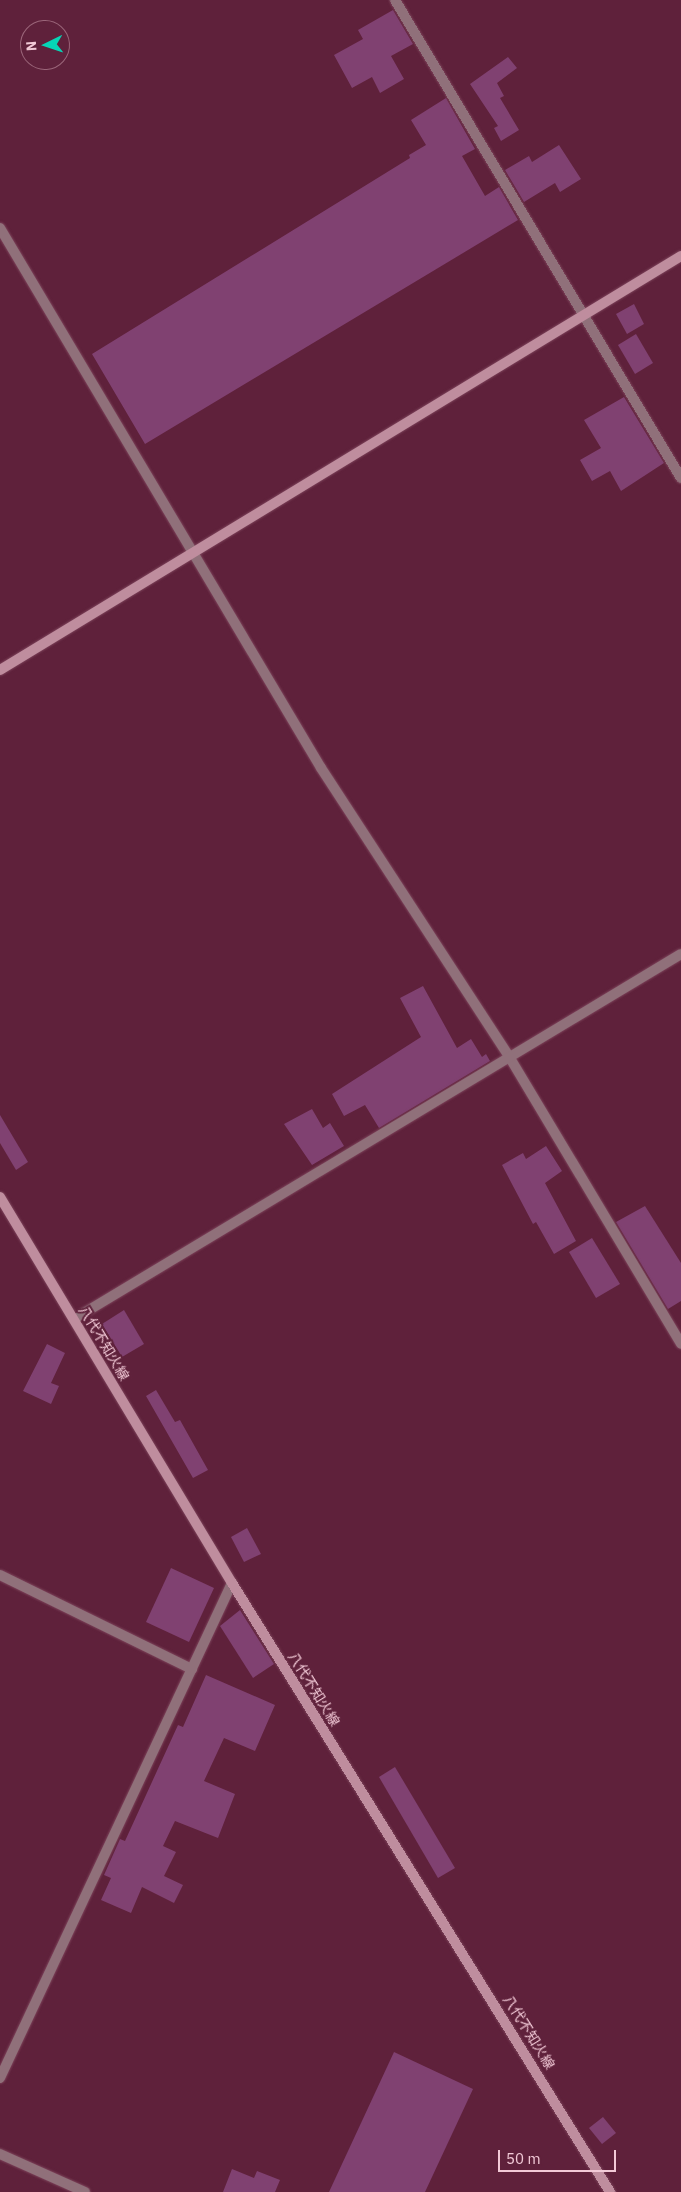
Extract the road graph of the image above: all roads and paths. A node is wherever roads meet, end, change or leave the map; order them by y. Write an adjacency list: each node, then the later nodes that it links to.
1 (396, 0): 4 (street)
2 (0, 228): 6 (street)
3 (681, 256): 4 (main road)
4 (585, 315): 5 (street); 6 (main road)
5 (681, 478)
6 (192, 552): 7 (main road); 9 (street)
7 (0, 670)
8 (681, 954): 9 (street)
9 (510, 1058): 11 (street); 12 (street)
10 (0, 1197): 11 (main road, 八代不知火線)
11 (74, 1319): 14 (main road, 八代不知火線)
12 (681, 1344)
13 (0, 1575): 15 (street)
14 (232, 1583): 15 (street); 19 (main road, 八代不知火線)
15 (192, 1669): 16 (street)
16 (0, 2078)
17 (0, 2154): 18 (street)
18 (85, 2192)
19 (610, 2192)

